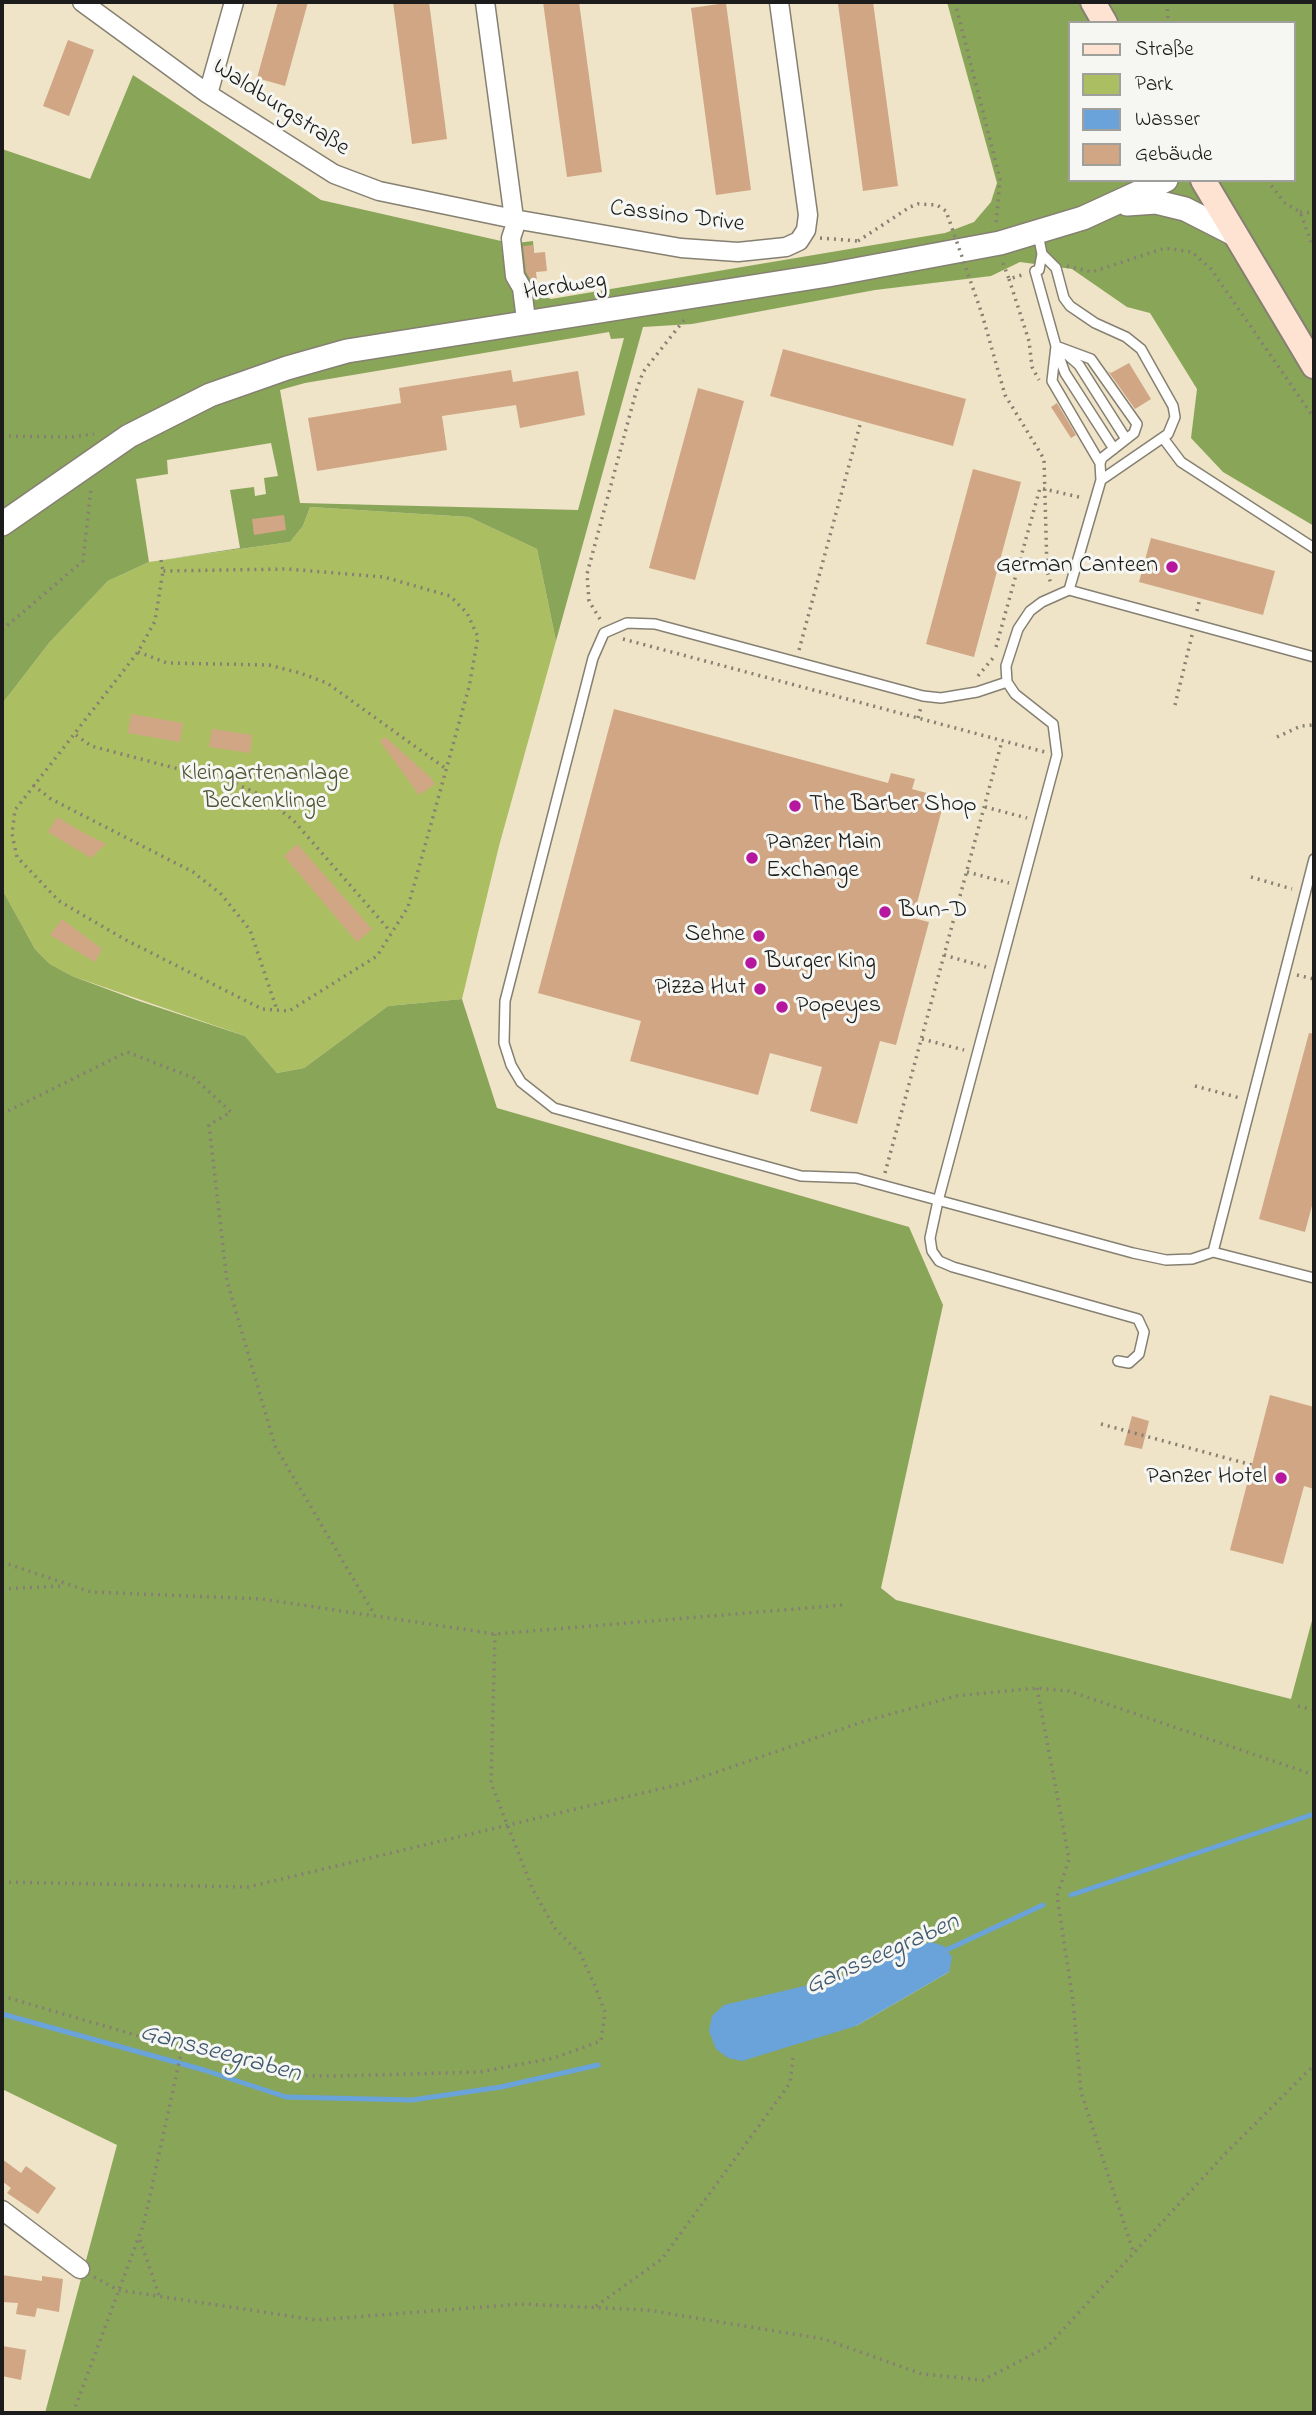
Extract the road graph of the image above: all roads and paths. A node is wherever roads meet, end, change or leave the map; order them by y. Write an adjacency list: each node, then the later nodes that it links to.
1 (82, 2): 10 (street, Waldburgstraße)
2 (234, 2): 10 (street)
3 (485, 2): 18 (street)
4 (779, 2): 19 (street)
5 (955, 2): 21 (path)
6 (1093, 2): 8 (main road)
7 (1167, 2): 9 (path)
8 (1104, 21)
9 (1168, 21)
10 (208, 94): 18 (street, Waldburgstraße)
11 (1131, 182): 15 (street)
12 (1162, 182): 15 (street, Herdweg)
13 (1204, 182): 20 (main road)
14 (1269, 182): 16 (path)
15 (1110, 206): 20 (street); 22 (street, Herdweg)
16 (1300, 212): 17 (path); 23 (path)
17 (1314, 213)
18 (515, 223): 19 (street, Cassino Drive); 30 (street)
19 (806, 230): 47 (path, bridge)
20 (1236, 235): 32 (main road)
21 (1000, 243): 22 (street, Herdweg); 28 (path); 29 (street, Herdweg)
22 (1040, 243): 26 (lane); 27 (lane)
23 (1314, 249)
24 (976, 262): 25 (path)
25 (962, 264)
26 (1056, 268): 35 (path); 40 (lane)
27 (1035, 271): 28 (path); 31 (lane)
28 (1009, 279): 33 (path)
29 (681, 297): 30 (street, Herdweg); 57 (path)
30 (530, 326): 39 (street, Herdweg)
31 (1056, 346): 41 (lane); 41 (lane); 42 (lane); 44 (lane)
32 (1314, 366)
33 (1044, 388)
34 (1314, 405): 35 (path)
35 (1308, 409): 36 (path)
36 (1314, 418)
37 (861, 421): 60 (path)
38 (2, 436): 39 (path)
39 (128, 436): 43 (street, Herdweg)
40 (1163, 438): 45 (lane); 49 (lane)
41 (1126, 439): 42 (lane)
42 (1114, 449): 44 (lane)
43 (89, 462): 48 (street, Herdweg); 56 (path)
44 (1100, 463): 45 (lane)
45 (1101, 480): 52 (lane)
46 (1084, 485): 47 (path)
47 (1046, 489): 53 (path); 61 (path)
48 (2, 524)
49 (1314, 548)
50 (162, 560): 51 (path)
51 (163, 571): 58 (path); 71 (path)
52 (1069, 590): 53 (lane); 55 (lane)
53 (1054, 594): 62 (lane)
54 (1200, 598): 55 (path)
55 (1194, 623): 59 (lane); 64 (path)
56 (2, 630)
57 (608, 632): 60 (lane); 65 (path); 89 (lane)
58 (138, 652): 67 (path); 71 (path)
59 (1314, 657)
60 (795, 662): 63 (lane)
61 (976, 678)
62 (1007, 682): 63 (lane); 70 (lane)
63 (923, 696): 65 (path)
64 (1175, 705)
65 (918, 718): 69 (path)
66 (1314, 725): 68 (path)
67 (76, 735): 72 (path); 80 (path)
68 (1277, 737)
69 (1003, 741): 70 (path); 73 (path)
70 (1057, 755): 74 (lane)
71 (445, 768): 80 (path)
72 (33, 785): 83 (path); 83 (path)
73 (985, 807): 74 (path); 76 (path)
74 (1039, 822): 78 (lane)
75 (1314, 859): 79 (lane)
76 (967, 872): 78 (path); 81 (path)
77 (1251, 877): 79 (path)
78 (1022, 886): 82 (lane)
79 (1306, 893): 87 (lane)
80 (392, 933): 83 (path)
81 (944, 955): 82 (path); 84 (path)
82 (1000, 971): 85 (lane)
83 (277, 1010)
84 (922, 1039): 85 (path); 89 (path)
85 (978, 1054): 90 (lane)
86 (1195, 1086): 87 (path)
87 (1252, 1101): 91 (lane)
88 (2, 1114): 100 (path)
89 (882, 1185): 90 (lane)
90 (938, 1201): 91 (lane); 93 (lane)
91 (1213, 1252): 92 (lane)
92 (1314, 1278)
93 (1118, 1361)
94 (1101, 1424): 95 (path)
95 (1252, 1465)
96 (2, 1562): 97 (path)
97 (67, 1586): 98 (path); 100 (path)
98 (2, 1589)
99 (843, 1605): 101 (path)
100 (374, 1614): 101 (path)
101 (495, 1634): 106 (path)
102 (1037, 1688): 105 (path); 106 (path); 114 (path)
103 (1298, 1706): 104 (path)
104 (1314, 1710)
105 (1314, 1775)
106 (506, 1828): 107 (path); 109 (path)
107 (2, 1882)
108 (2, 1996): 109 (path)
109 (181, 2049): 113 (path)
110 (793, 2059): 118 (path)
111 (1314, 2065): 114 (path)
112 (2, 2210): 115 (street)
113 (139, 2238): 116 (path); 117 (path)
114 (1134, 2254): 118 (path)
115 (80, 2269): 116 (path)
116 (118, 2290): 117 (path); 119 (path)
117 (160, 2298): 118 (path)
118 (594, 2308)
119 (73, 2413)

